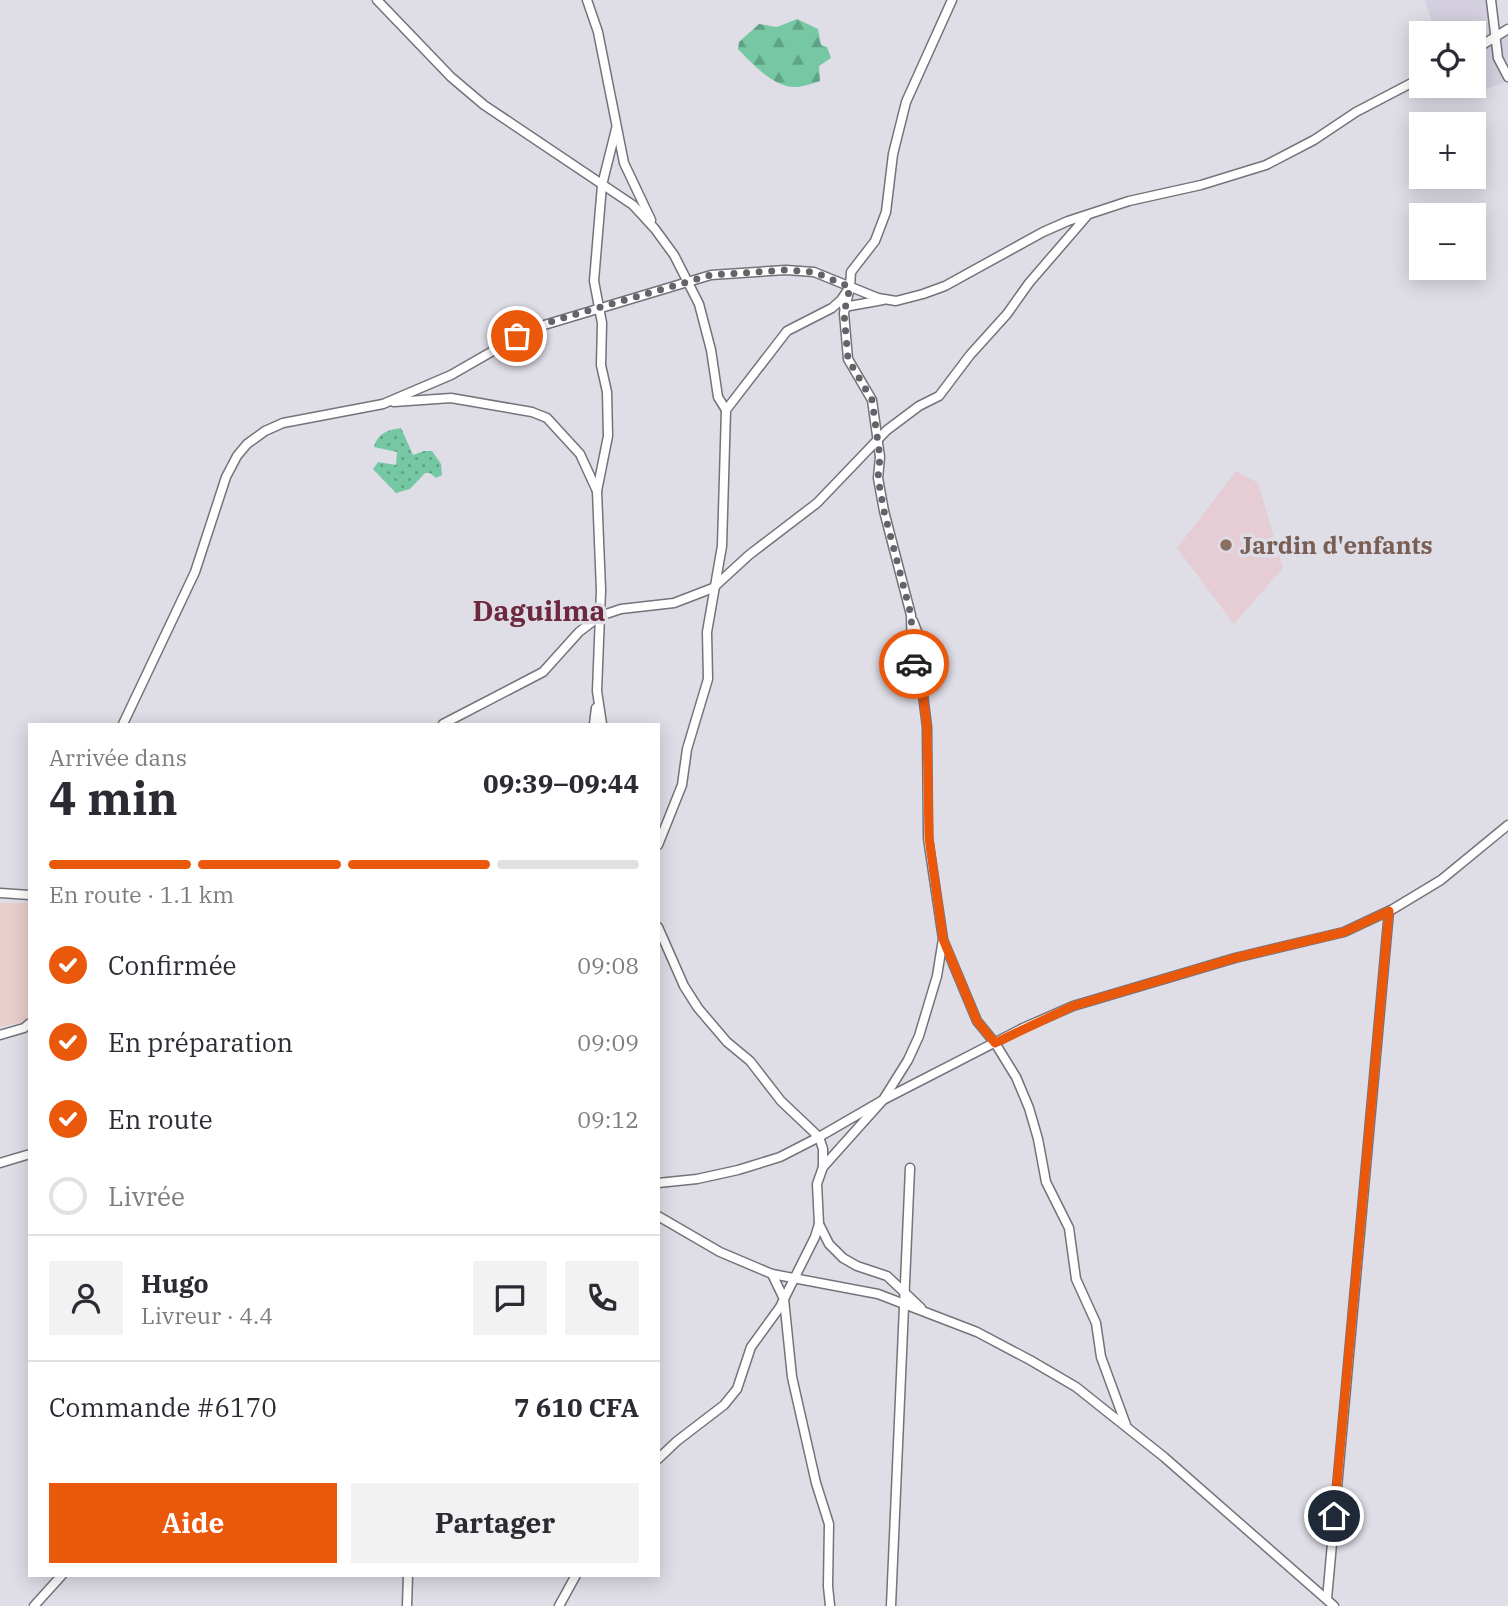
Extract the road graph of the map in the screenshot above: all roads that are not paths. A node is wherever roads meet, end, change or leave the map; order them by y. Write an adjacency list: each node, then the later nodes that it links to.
1 (377, 0): 11 (street)
2 (587, 0): 10 (street)
3 (952, 0): 15 (street)
4 (1491, 0): 6 (street)
5 (1508, 29): 6 (street)
6 (1494, 38): 7 (street); 8 (street)
7 (1486, 43)
8 (1508, 77)
9 (1409, 84): 12 (street)
10 (616, 129): 11 (street); 13 (street)
11 (602, 185): 13 (street); 18 (street)
12 (1088, 215): 16 (street); 22 (street)
13 (655, 229): 14 (street)
14 (689, 283): 15 (street); 18 (street); 21 (street)
15 (850, 287): 16 (street); 17 (street); 19 (street)
16 (887, 300): 17 (street)
17 (846, 306): 19 (street); 22 (street)
18 (600, 308): 20 (street); 23 (street)
19 (824, 312): 21 (street)
20 (383, 404): 23 (street); 27 (street)
21 (726, 410): 24 (street)
22 (877, 439): 24 (street); 37 (street)
23 (597, 491): 25 (street)
24 (713, 588): 25 (street); 32 (street)
25 (600, 616): 26 (street); 28 (street)
26 (597, 691): 29 (street); 30 (street)
27 (123, 723)
28 (445, 723)
29 (594, 723)
30 (602, 723)
31 (1508, 825): 35 (street)
32 (660, 840)
33 (0, 893): 34 (street)
34 (28, 895)
35 (1389, 911): 40 (street); 61 (street)
36 (660, 932): 42 (street)
37 (943, 939): 40 (street); 41 (street)
38 (28, 1025): 39 (street)
39 (0, 1035)
40 (995, 1043): 41 (street); 56 (street)
41 (883, 1100): 42 (street); 45 (street)
42 (819, 1138): 45 (street); 47 (street)
43 (28, 1155): 44 (street)
44 (0, 1163)
45 (823, 1167): 49 (street)
46 (910, 1168): 52 (street)
47 (660, 1183)
48 (660, 1217): 50 (street)
49 (819, 1224): 51 (street); 52 (street)
50 (772, 1274): 51 (street); 53 (street)
51 (794, 1279): 53 (street); 54 (street)
52 (905, 1291): 54 (street); 55 (street)
53 (784, 1299): 57 (street); 65 (street)
54 (904, 1304): 55 (street); 66 (street)
55 (923, 1311): 56 (street)
56 (1127, 1427): 61 (street)
57 (660, 1457)
58 (60, 1577): 62 (street)
59 (408, 1577): 63 (street)
60 (575, 1577): 64 (street)
61 (1327, 1599): 67 (street)
62 (34, 1606)
63 (407, 1606)
64 (559, 1606)
65 (830, 1606)
66 (891, 1606)
67 (1334, 1606)

